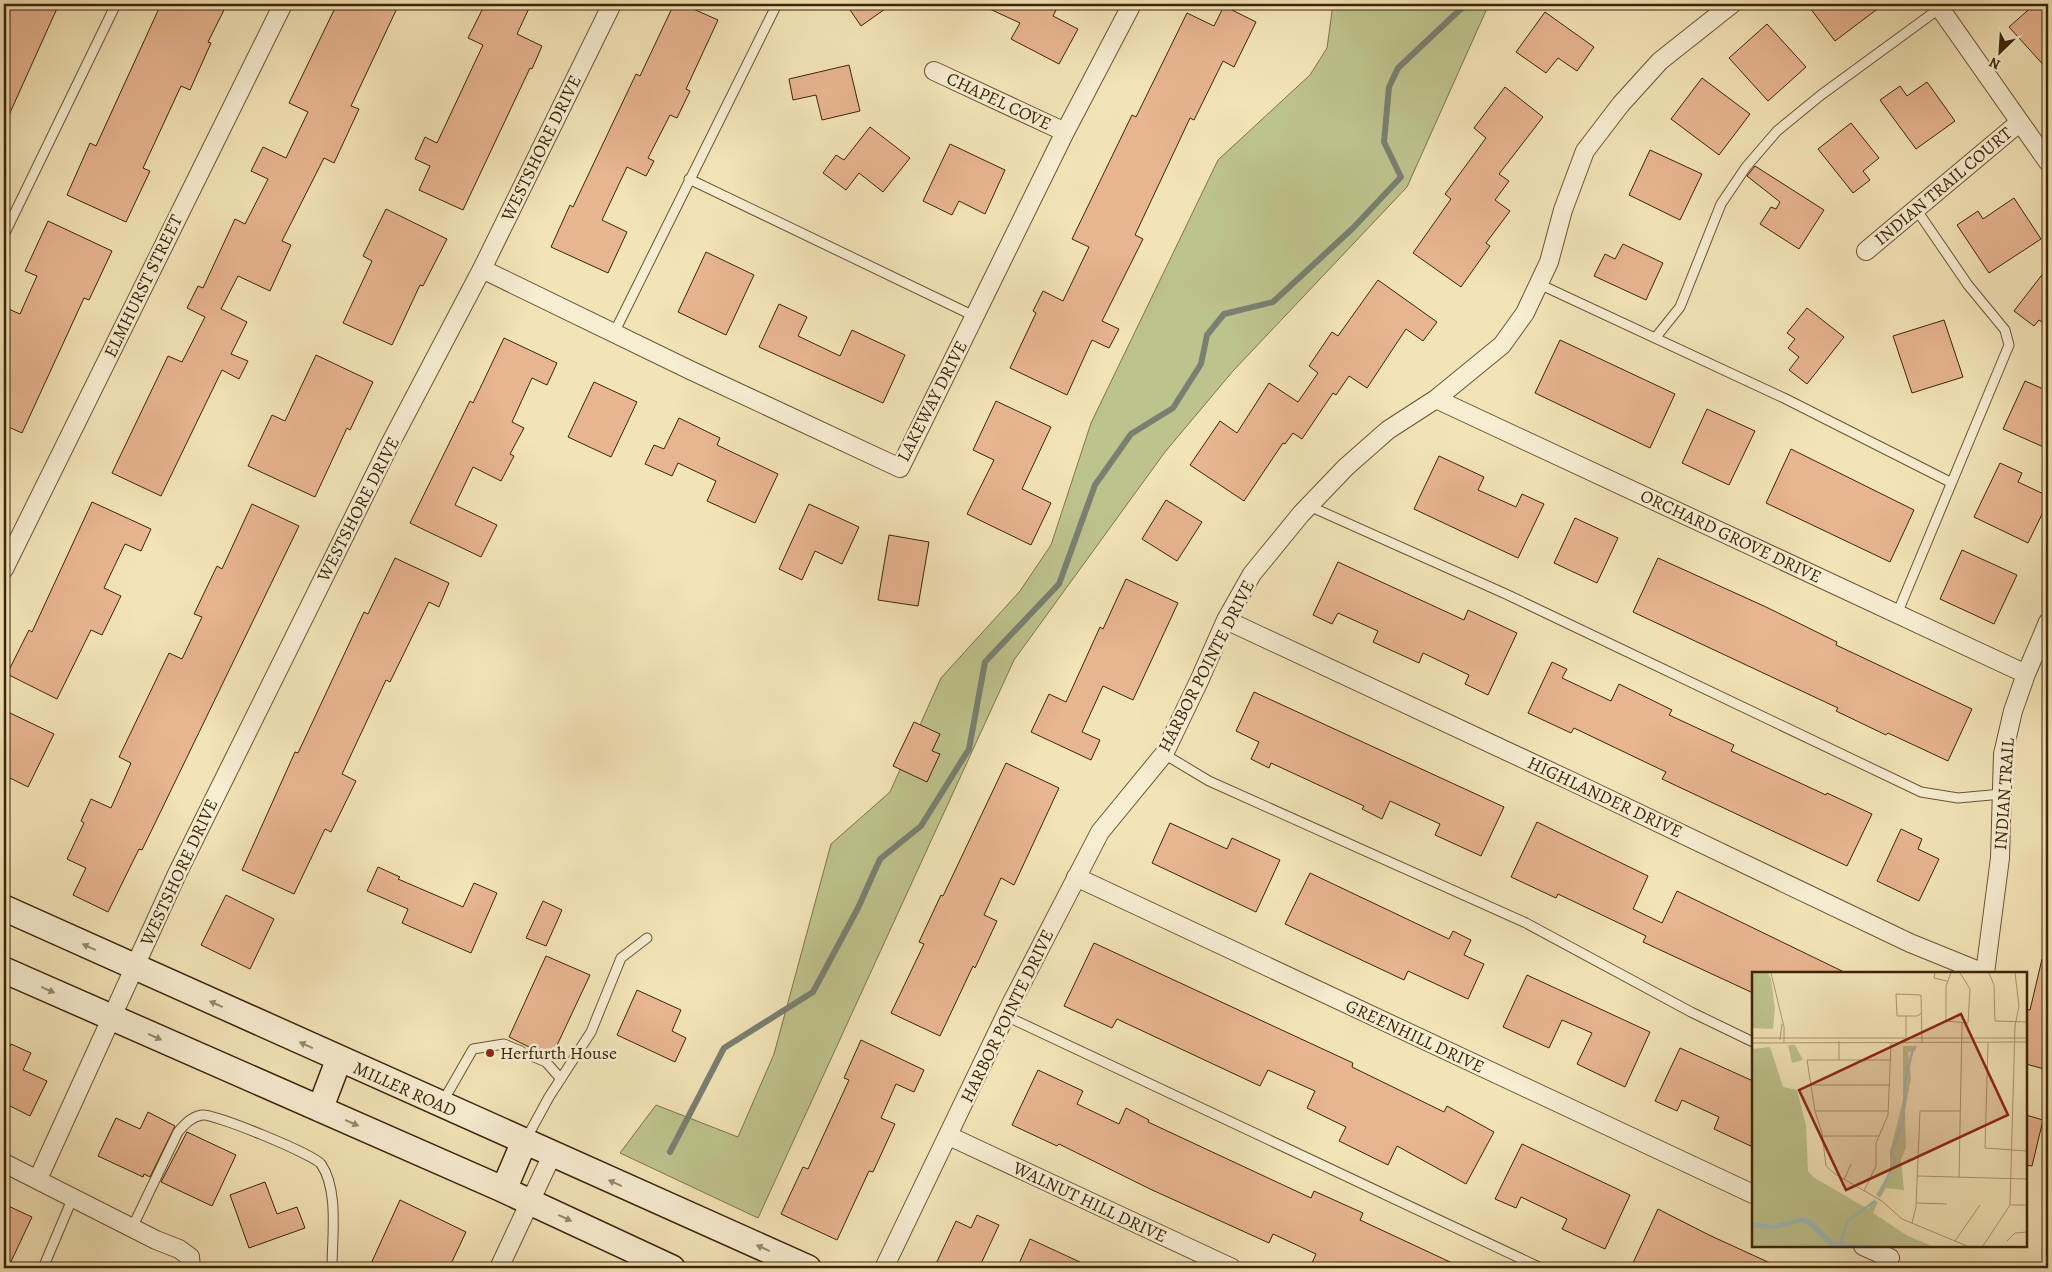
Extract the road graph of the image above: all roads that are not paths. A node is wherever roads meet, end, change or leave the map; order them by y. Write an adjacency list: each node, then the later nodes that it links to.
1 (116, 4): 14 (lane)
2 (283, 4): 24 (street, ELMHURST STREET)
3 (612, 4): 16 (street, WESTSHORE DRIVE)
4 (777, 4): 12 (lane)
5 (1132, 4): 10 (street, LAKEWAY DRIVE)
6 (1732, 4): 17 (street, HARBOR POINTE DRIVE)
7 (1938, 6): 9 (street); 20 (lane)
8 (934, 71): 10 (street, CHAPEL COVE)
9 (2020, 122): 11 (street); 13 (street, INDIAN TRAIL COURT)
10 (1065, 132): 18 (street, LAKEWAY DRIVE)
11 (2048, 162)
12 (689, 180): 18 (lane); 19 (lane)
13 (1916, 209): 15 (street, INDIAN TRAIL COURT); 22 (lane)
14 (4, 235)
15 (1866, 251)
16 (482, 270): 19 (street, LAKEWAY DRIVE); 34 (street, WESTSHORE DRIVE)
17 (1539, 284): 20 (lane); 21 (street, HARBOR POINTE DRIVE)
18 (974, 316): 19 (street, LAKEWAY DRIVE)
19 (614, 333)
20 (1656, 337): 22 (lane)
21 (1436, 399): 23 (street, HARBOR POINTE DRIVE); 25 (street, ORCHARD GROVE DRIVE)
22 (1950, 482): 25 (lane)
23 (1309, 506): 26 (street, HARBOR POINTE DRIVE); 30 (lane)
24 (4, 569)
25 (1897, 614): 28 (street, ORCHARD GROVE DRIVE)
26 (1226, 620): 29 (street, HARBOR POINTE DRIVE); 36 (street, HIGHLANDER DRIVE)
27 (2048, 622): 28 (street, INDIAN TRAIL)
28 (2026, 674): 30 (street, INDIAN TRAIL)
29 (1164, 754): 31 (street, HARBOR POINTE DRIVE); 40 (lane)
30 (2002, 794): 37 (street, INDIAN TRAIL)
31 (1076, 877): 38 (street, HARBOR POINTE DRIVE); 53 (street, GREENHILL DRIVE)
32 (4, 908): 34 (main road, MILLER ROAD, one-way to 32)
33 (647, 938): 44 (lane)
34 (134, 968): 39 (street, WESTSHORE DRIVE); 43 (main road, MILLER ROAD, one-way to 34)
35 (4, 970): 39 (main road, one-way to 39)
36 (1982, 972)
37 (1985, 972)
38 (1006, 1016): 47 (street, HARBOR POINTE DRIVE); 67 (lane)
39 (111, 1018): 46 (main road, one-way to 46); 51 (street, WESTSHORE DRIVE)
40 (1752, 1042)
41 (521, 1051): 45 (lane)
42 (534, 1057): 44 (lane)
43 (338, 1059): 45 (main road, MILLER ROAD); 46 (main road)
44 (561, 1079): 48 (lane)
45 (440, 1105): 48 (main road, MILLER ROAD)
46 (320, 1109): 52 (main road, one-way to 52)
47 (949, 1136): 65 (street, HARBOR POINTE DRIVE); 66 (street, WALNUT HILL DRIVE)
48 (524, 1142): 49 (main road, MILLER ROAD); 52 (main road)
49 (552, 1155): 55 (street); 64 (main road, MILLER ROAD, one-way to 49)
50 (4, 1163): 51 (street)
51 (38, 1179): 54 (street)
52 (504, 1189): 55 (main road)
53 (1752, 1194)
54 (73, 1197): 56 (street); 59 (lane)
55 (530, 1202): 62 (street); 63 (main road, one-way to 63)
56 (132, 1228): 60 (street); 61 (lane)
57 (1865, 1247): 58 (street)
58 (1890, 1257)
59 (43, 1268)
60 (191, 1268)
61 (332, 1268)
62 (499, 1268)
63 (672, 1268)
64 (808, 1268)
65 (884, 1268)
66 (1232, 1268)
67 (1540, 1268)

